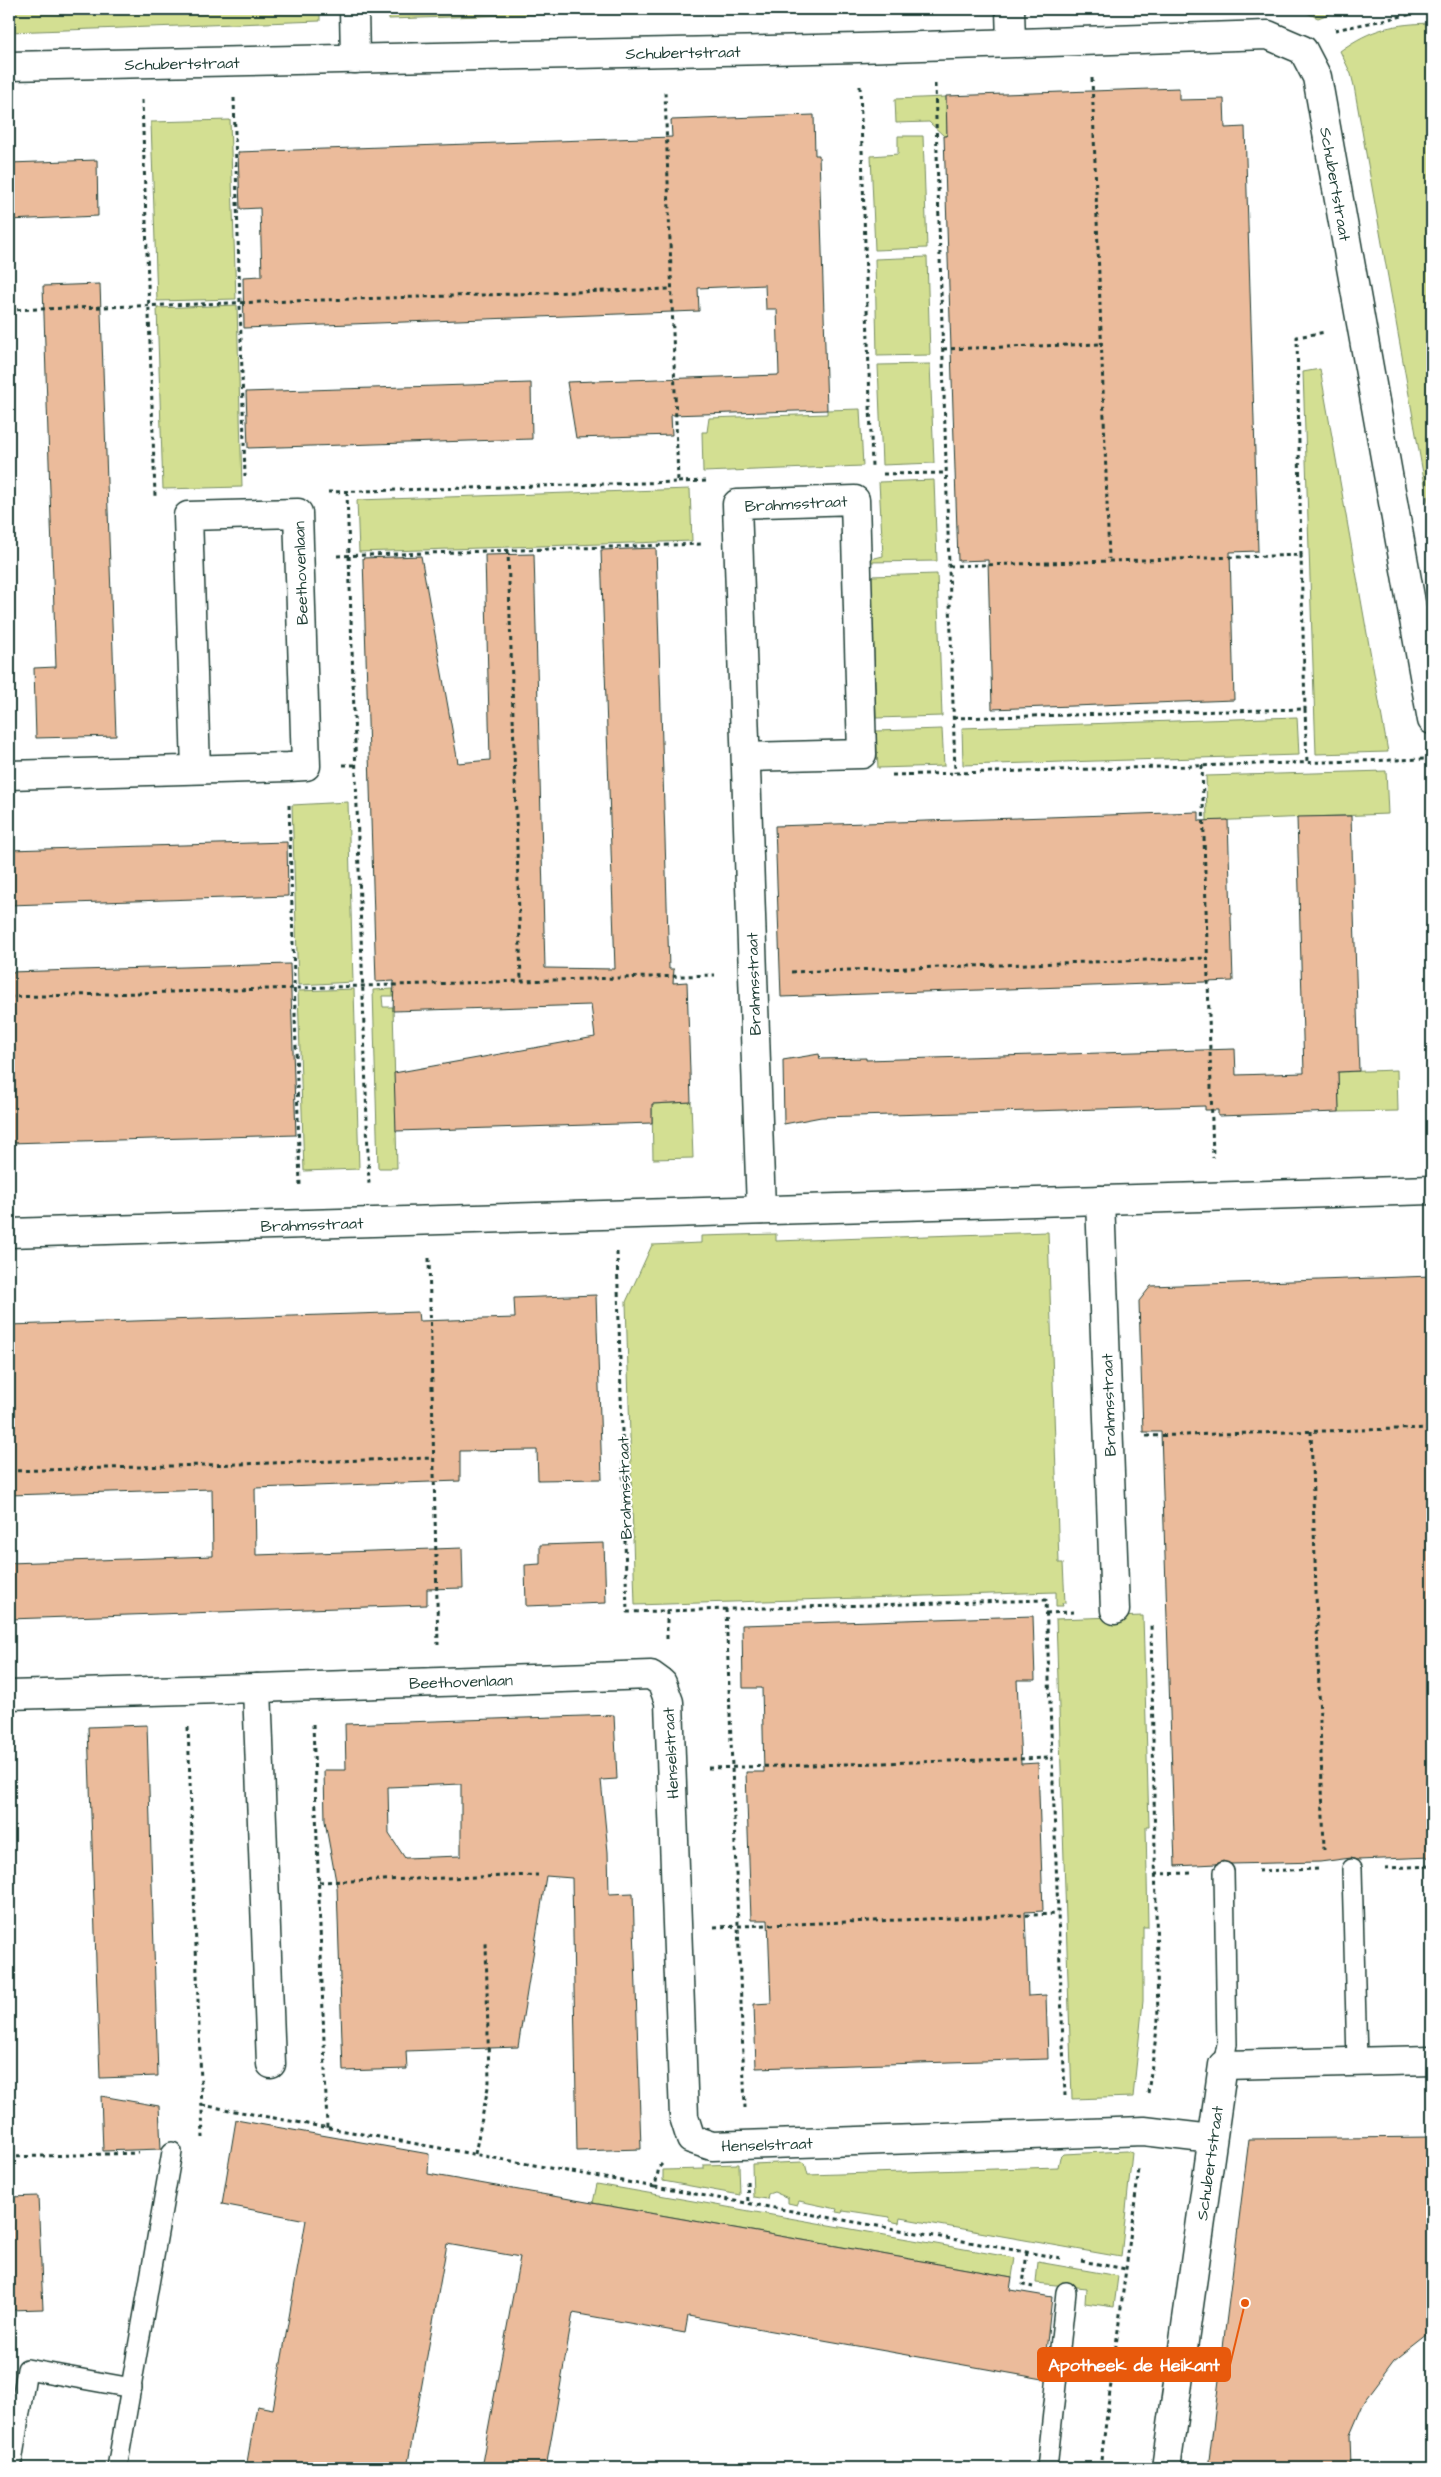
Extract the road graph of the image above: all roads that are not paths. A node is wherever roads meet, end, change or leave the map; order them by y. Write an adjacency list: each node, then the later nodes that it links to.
1 (354, 9): 4 (street)
2 (1010, 9): 3 (street)
3 (1011, 42): 4 (street, Schubertstraat); 6 (street, Schubertstraat)
4 (355, 60): 5 (street, Schubertstraat)
5 (9, 66)
6 (1422, 608): 7 (street, Schubertstraat)
7 (1432, 720)
8 (746, 757): 8 (street, Brahmsstraat); 13 (street, Brahmsstraat)
9 (196, 769): 9 (street, Beethovenlaan); 10 (street, Beethovenlaan)
10 (9, 775)
11 (1432, 1190): 12 (street, Brahmsstraat)
12 (1100, 1200): 13 (street, Brahmsstraat); 15 (street, Brahmsstraat)
13 (761, 1210): 14 (street, Brahmsstraat)
14 (9, 1233)
15 (1115, 1610)
16 (662, 1683): 17 (street, Beethovenlaan); 25 (street, Henselstraat)
17 (257, 1688): 18 (street, Beethovenlaan); 23 (street)
18 (9, 1695)
19 (1352, 1869): 22 (lane)
20 (1224, 1872): 24 (lane)
21 (1432, 2060): 22 (street)
22 (1357, 2061): 24 (street)
23 (271, 2064)
24 (1223, 2066): 25 (street, Schubertstraat)
25 (1212, 2139): 32 (street, Schubertstraat)
26 (172, 2152): 28 (lane)
27 (1066, 2292): 31 (lane)
28 (132, 2388): 29 (lane); 30 (lane)
29 (10, 2468)
30 (117, 2468)
31 (1047, 2468)
32 (1166, 2468)

